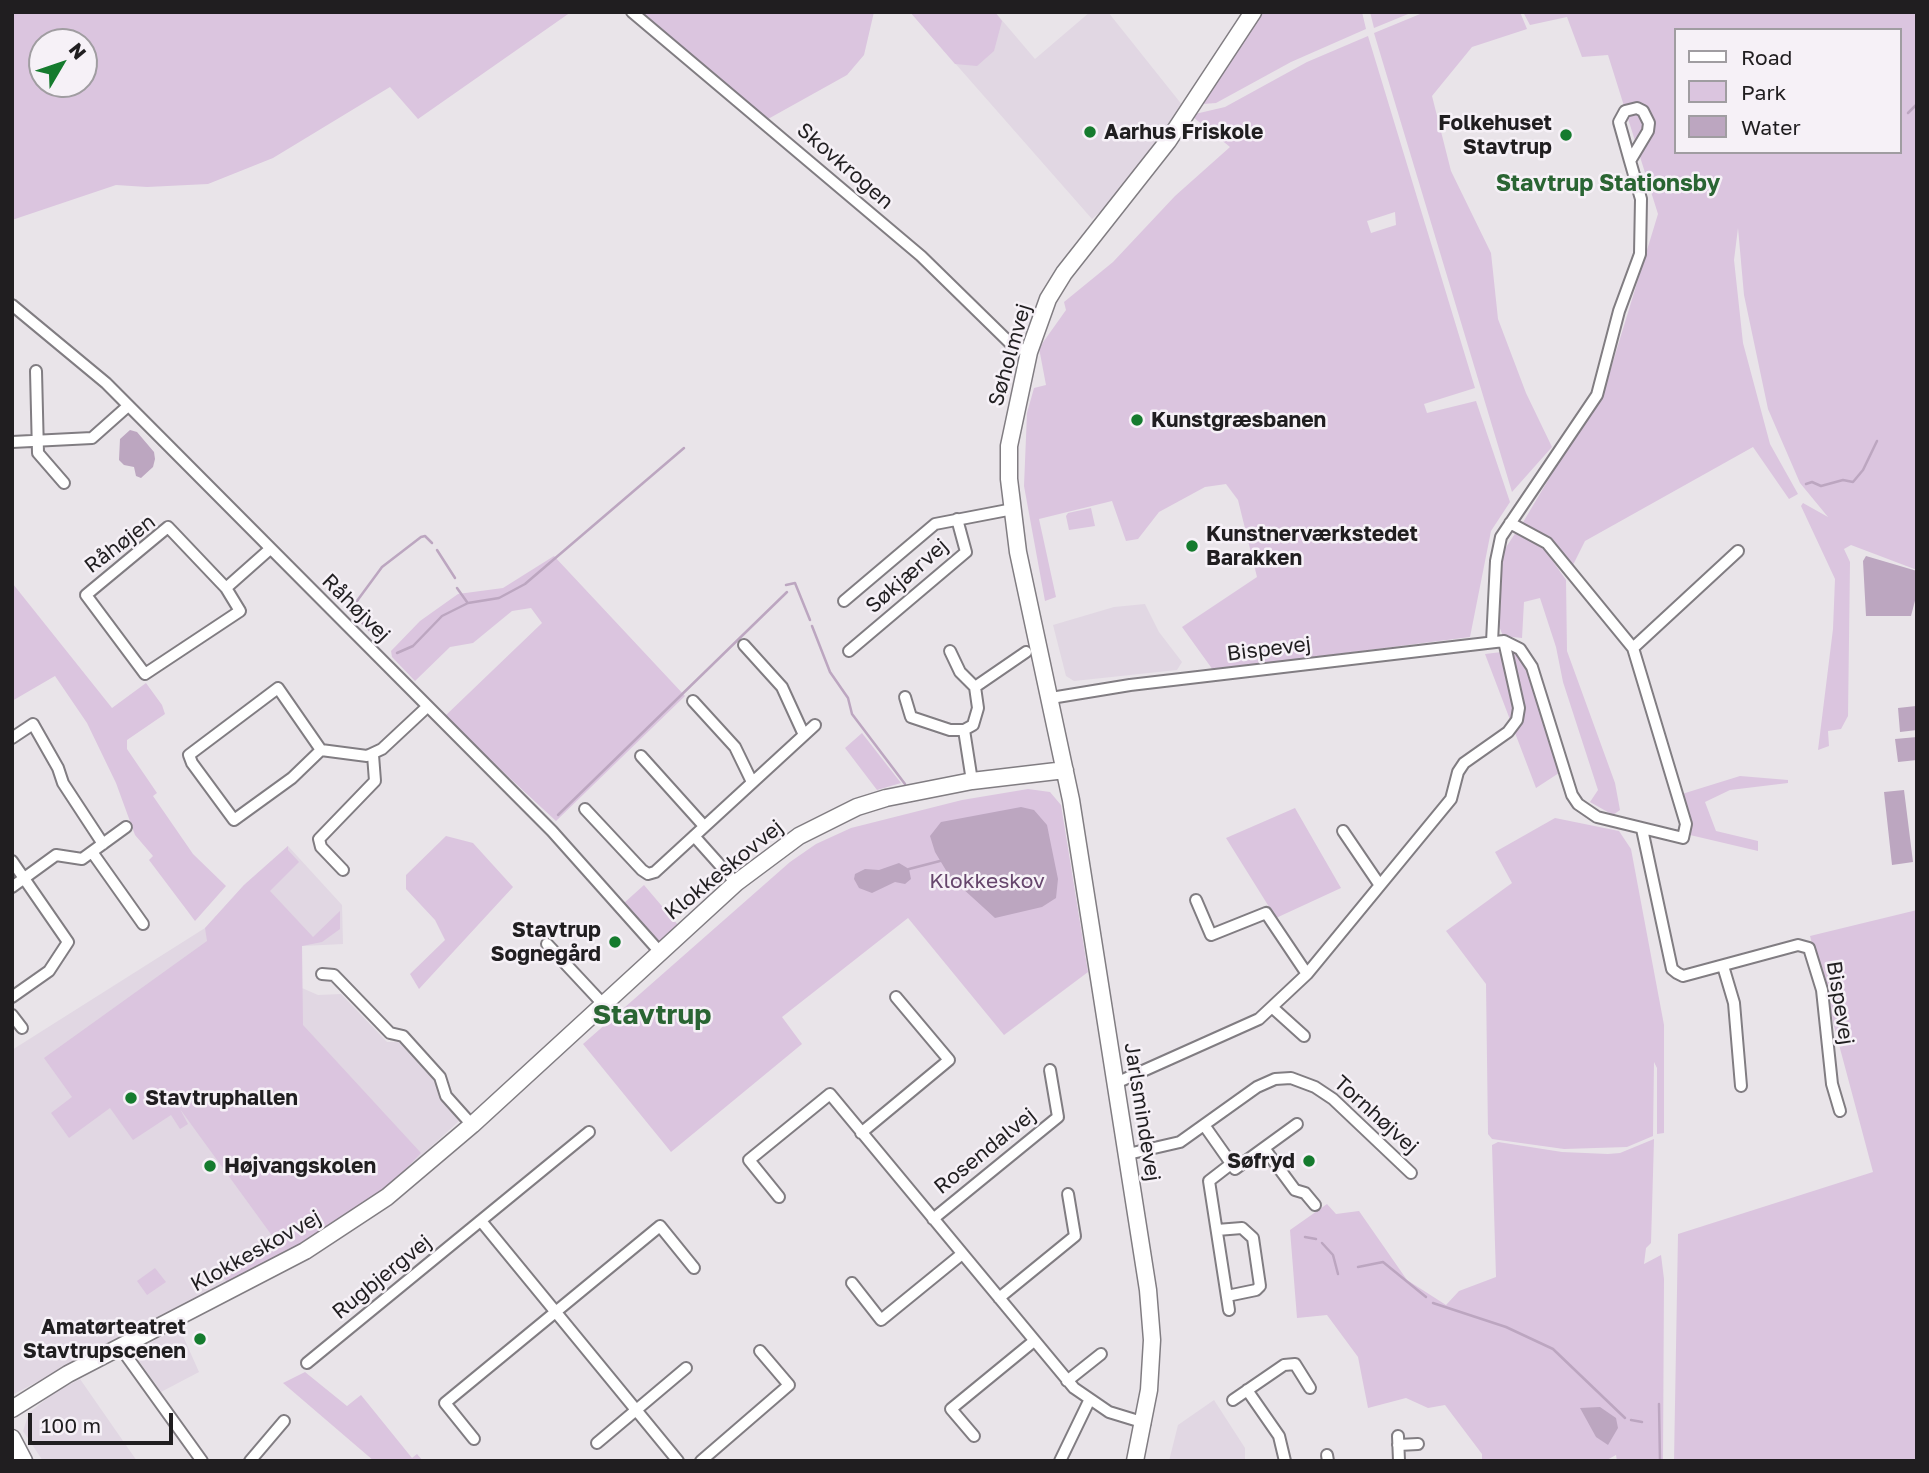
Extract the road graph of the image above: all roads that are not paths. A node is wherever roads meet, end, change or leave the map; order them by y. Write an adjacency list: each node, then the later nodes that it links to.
1 (632, 12): 5 (street, Skovkrogen)
2 (1253, 12): 5 (street, Søholmvej)
3 (1630, 161): 13 (street)
4 (12, 305): 7 (street, Råhøjvej)
5 (1029, 352): 11 (street, Søholmvej)
6 (36, 371): 8 (street)
7 (128, 406): 8 (street); 14 (street, Råhøjvej)
8 (37, 441): 9 (street); 10 (street)
9 (12, 442)
10 (64, 483)
11 (1013, 509): 12 (street, Søkjærvej); 26 (street, Søholmvej)
12 (957, 519): 17 (street, Søkjærvej); 21 (street, Søkjærvej)
13 (1510, 523): 18 (street); 20 (street)
14 (270, 549): 16 (street); 28 (street, Råhøjvej)
15 (1738, 551): 20 (street)
16 (226, 588): 16 (street, Råhøjen)
17 (844, 601)
18 (1498, 642): 26 (street, Bispevej); 42 (street); 51 (street)
19 (744, 645): 31 (street)
20 (1633, 648): 42 (street)
21 (849, 651)
22 (950, 651): 24 (street)
23 (1026, 652): 24 (street)
24 (975, 687): 30 (street)
25 (905, 697): 30 (street)
26 (1051, 698): 36 (street, Søholmvej)
27 (693, 701): 38 (street)
28 (427, 707): 34 (street); 56 (street, Råhøjvej)
29 (815, 724): 31 (street)
30 (964, 730): 37 (street)
31 (804, 735): 38 (street)
32 (12, 738): 45 (street)
33 (321, 750): 33 (street); 34 (street)
34 (373, 755): 48 (street)
35 (641, 756): 40 (street)
36 (1065, 770): 37 (street, Klokkeskovvej); 68 (street, Jarlsmindevej)
37 (972, 781): 50 (street, Klokkeskovvej)
38 (752, 782): 40 (street)
39 (585, 809): 44 (street)
40 (704, 826): 44 (street)
41 (126, 827): 45 (street)
42 (1642, 829): 57 (street, Bispevej)
43 (1343, 831): 51 (street)
44 (694, 836): 50 (street)
45 (103, 844): 46 (street)
46 (92, 852): 49 (street); 54 (street)
47 (12, 861): 49 (street)
48 (343, 870)
49 (24, 878): 52 (street); 60 (street)
50 (736, 883): 56 (street, Klokkeskovvej)
51 (1379, 884): 59 (street)
52 (12, 887)
53 (1196, 900): 59 (street)
54 (143, 924)
55 (547, 944): 62 (street)
56 (659, 951): 62 (street, Klokkeskovvej)
57 (1723, 966): 69 (street); 70 (street, Bispevej)
58 (322, 974): 72 (street)
59 (1307, 974): 63 (street)
60 (12, 997)
61 (896, 997): 75 (street)
62 (603, 1004): 72 (street, Klokkeskovvej)
63 (1273, 1008): 66 (street); 68 (street)
64 (12, 1015): 65 (street)
65 (22, 1028)
66 (1304, 1036)
67 (1050, 1070): 83 (street, Rosendalvej)
68 (1116, 1083): 77 (street, Jarlsmindevej)
69 (1741, 1086)
70 (1840, 1111)
71 (1297, 1124): 76 (street)
72 (472, 1125): 94 (street, Klokkeskovvej)
73 (1204, 1125): 77 (street, Tornhøjvej); 78 (street); 79 (street, Tornhøjvej)
74 (589, 1132): 84 (street, Rugbjergvej)
75 (861, 1133): 81 (street, Rosendalvej); 83 (street, Rosendalvej)
76 (1264, 1148): 78 (street); 82 (street)
77 (1128, 1154): 111 (street, Jarlsmindevej)
78 (1231, 1164): 85 (street)
79 (1410, 1173)
80 (1068, 1194): 90 (street)
81 (779, 1197)
82 (1315, 1205)
83 (933, 1219): 86 (street, Rosendalvej)
84 (481, 1221): 92 (street); 98 (street, Rugbjergvej)
85 (1217, 1230): 89 (street); 89 (street)
86 (962, 1254): 88 (street); 90 (street, Rosendalvej)
87 (694, 1268): 92 (street)
88 (852, 1283)
89 (1227, 1296): 91 (street)
90 (999, 1298): 93 (street, Rosendalvej)
91 (1229, 1310)
92 (555, 1312): 108 (street); 114 (street)
93 (1034, 1341): 101 (street, Rosendalvej); 112 (street)
94 (121, 1347): 103 (street, Klokkeskovvej); 119 (street)
95 (760, 1351): 122 (street)
96 (1101, 1354): 101 (street)
97 (1307, 1356): 99 (street)
98 (307, 1363)
99 (1295, 1364): 102 (street); 104 (street)
100 (686, 1368): 108 (street)
101 (1067, 1381): 106 (street, Rosendalvej)
102 (1310, 1388)
103 (45, 1389): 107 (street, Klokkeskovvej); 110 (street, Klokkeskovvej)
104 (1247, 1390): 105 (street); 125 (street)
105 (1233, 1400)
106 (1089, 1401): 111 (street, Rosendalvej); 123 (street)
107 (12, 1409)
108 (635, 1410): 115 (street); 121 (street)
109 (284, 1421): 120 (street)
110 (12, 1422)
111 (1144, 1423): 124 (street, Jarlsmindevej)
112 (974, 1436)
113 (12, 1438): 118 (street)
114 (474, 1439)
115 (597, 1443)
116 (1418, 1444): 126 (street)
117 (12, 1452): 118 (street)
118 (23, 1461)
119 (202, 1461)
120 (250, 1461)
121 (678, 1461)
122 (701, 1461)
123 (1060, 1461)
124 (1135, 1461)
125 (1285, 1461)
126 (1399, 1461)

